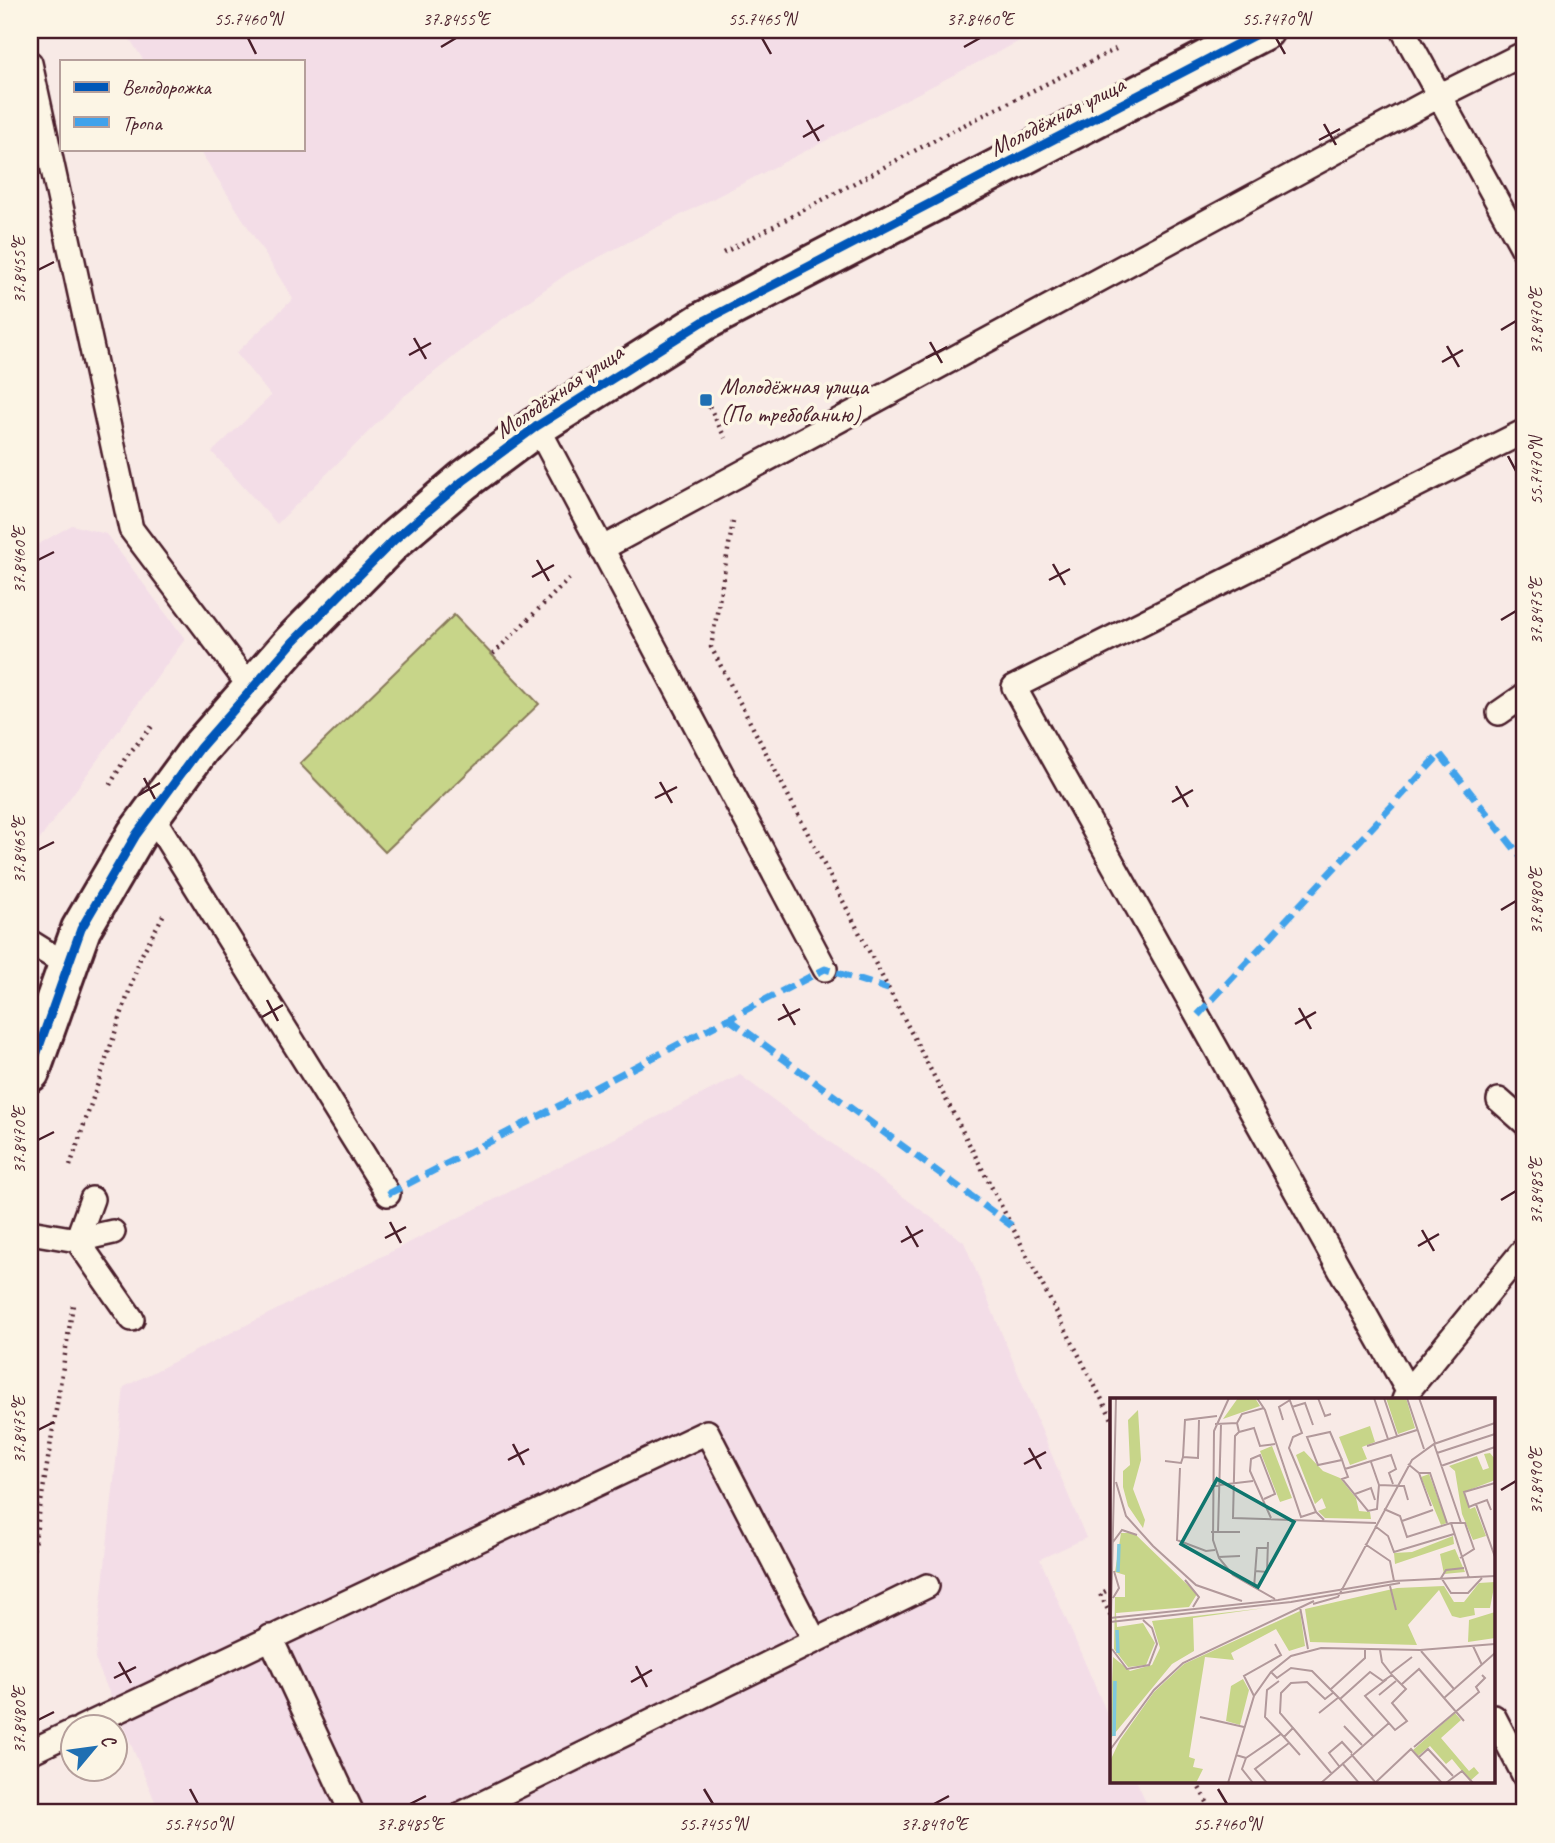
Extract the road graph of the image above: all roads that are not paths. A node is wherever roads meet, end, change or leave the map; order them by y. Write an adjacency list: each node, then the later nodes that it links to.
1 (1264, 30): 7 (street, Молодёжная улица)
2 (1403, 30): 5 (lane)
3 (1525, 53): 5 (lane)
4 (30, 63): 10 (lane)
5 (1439, 96): 6 (lane); 9 (lane)
6 (1525, 252)
7 (537, 426): 9 (lane); 10 (street, Молодёжная улица)
8 (1525, 431): 27 (lane)
9 (601, 548): 16 (lane)
10 (251, 688): 13 (street, Молодёжная улица)
11 (1525, 695): 12 (lane)
12 (1499, 713)
13 (151, 814): 15 (street, Молодёжная улица); 20 (lane)
14 (30, 942): 15 (lane)
15 (67, 965): 17 (street, Молодёжная улица)
16 (825, 969)
17 (30, 1072)
18 (1499, 1100): 19 (lane)
19 (1525, 1123)
20 (388, 1195)
21 (92, 1199): 24 (lane)
22 (30, 1232): 24 (lane)
23 (113, 1232): 24 (lane)
24 (77, 1240): 26 (lane)
25 (1525, 1248): 27 (lane)
26 (132, 1320)
27 (1406, 1396)
28 (927, 1586): 30 (lane)
29 (270, 1637): 30 (lane); 31 (lane); 36 (lane)
30 (816, 1641): 37 (lane)
31 (108, 1714)
32 (1496, 1721): 35 (lane)
33 (60, 1738): 34 (lane)
34 (30, 1752)
35 (1525, 1777)
36 (352, 1813)
37 (463, 1813)

